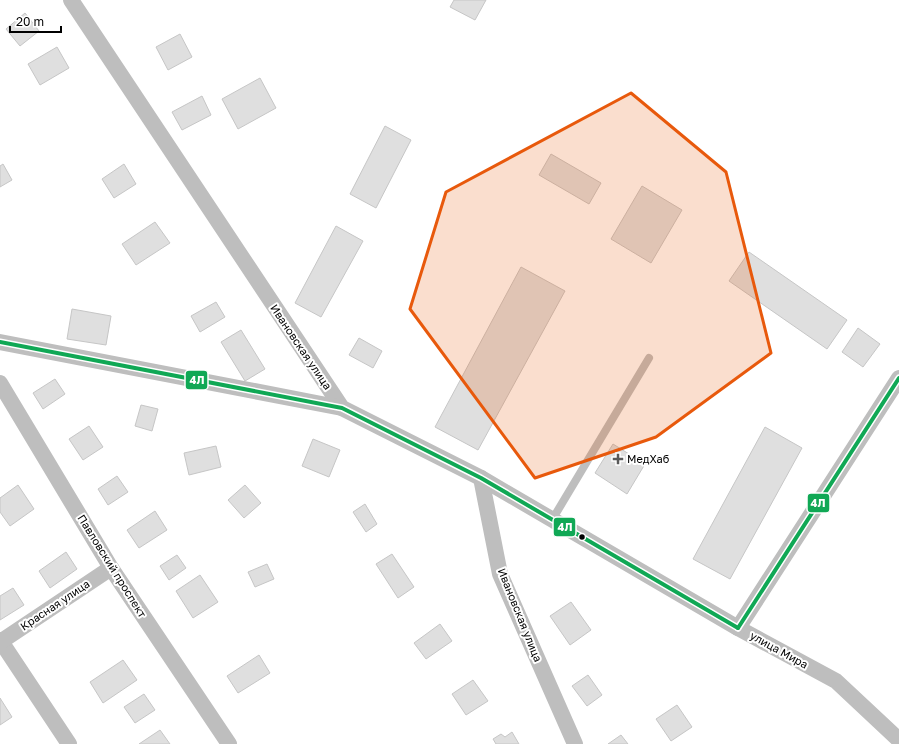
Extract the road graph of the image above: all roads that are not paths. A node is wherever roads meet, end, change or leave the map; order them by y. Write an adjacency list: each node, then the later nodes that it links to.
1 (71, 0): 6 (street, Ивановская улица)
2 (0, 342): 6 (street)
3 (649, 358): 8 (lane)
4 (899, 378): 10 (street, улица Мира)
5 (0, 383): 9 (street, Павловский проспект)
6 (342, 408): 7 (street, Ивановская улица)
7 (480, 478): 8 (street); 15 (street, Ивановская улица)
8 (552, 520): 10 (street)
9 (111, 568): 11 (street, Красная улица); 14 (street, Павловский проспект)
10 (738, 628): 12 (street, улица Мира)
11 (0, 641): 13 (street)
12 (899, 740)
13 (69, 744)
14 (229, 744)
15 (575, 744)

